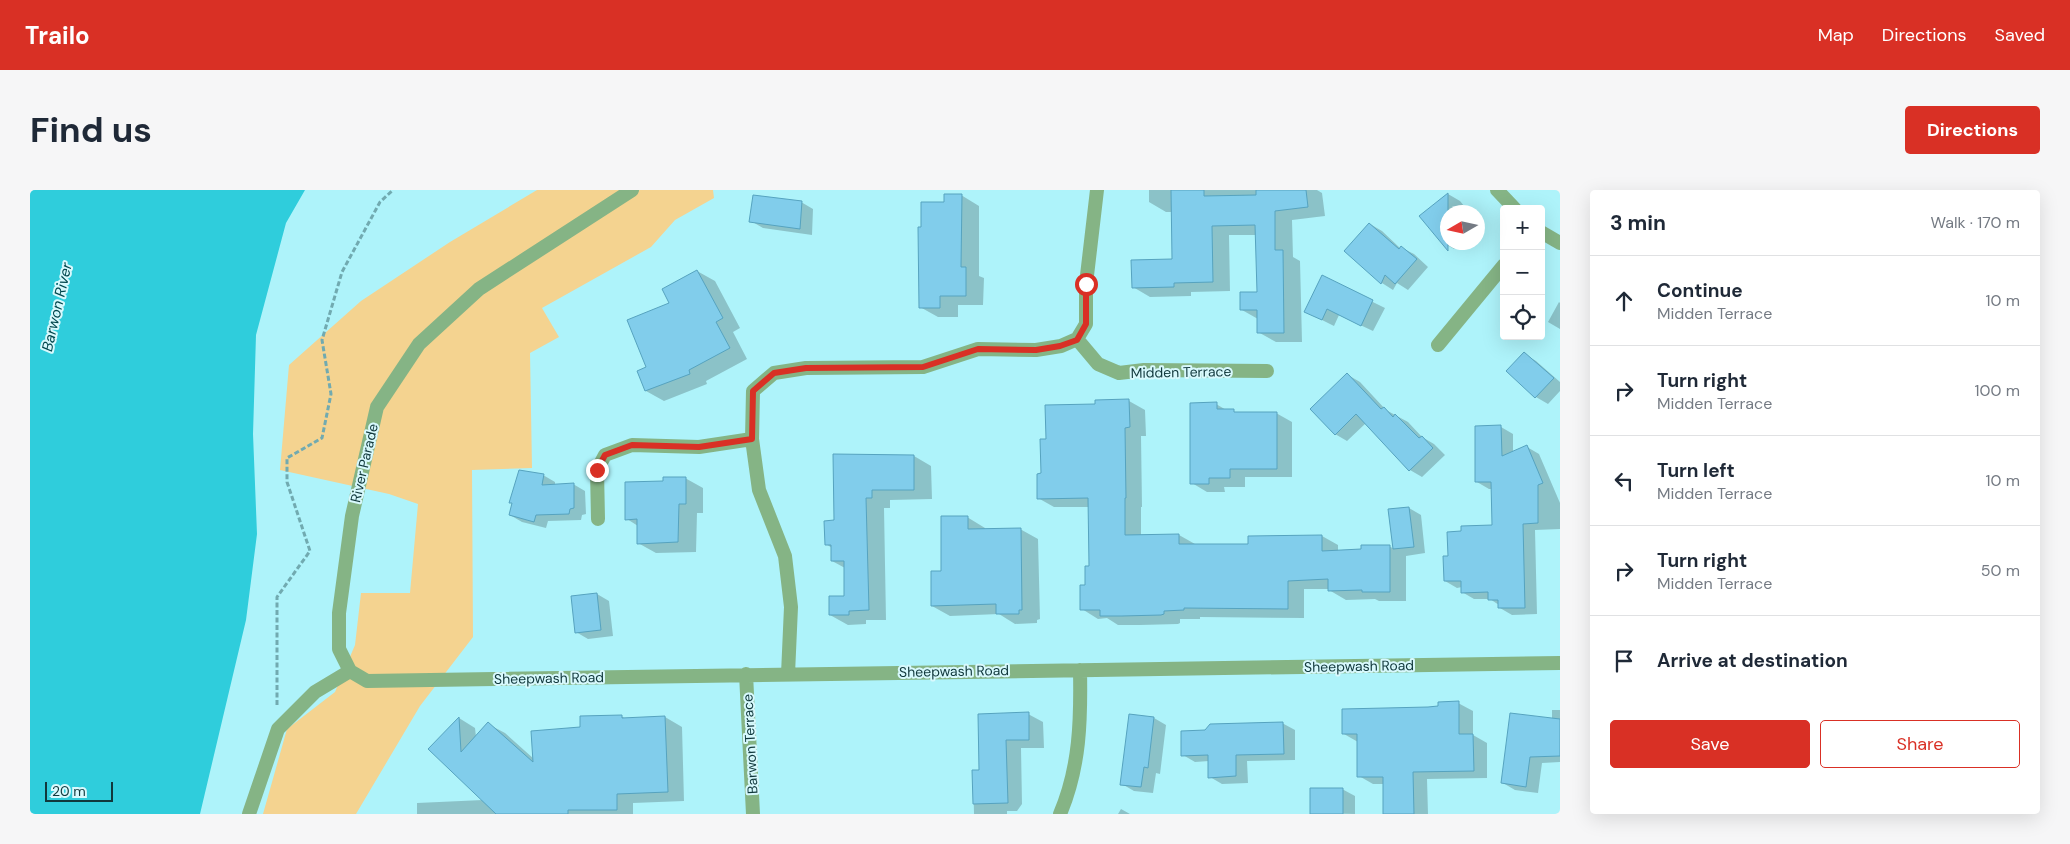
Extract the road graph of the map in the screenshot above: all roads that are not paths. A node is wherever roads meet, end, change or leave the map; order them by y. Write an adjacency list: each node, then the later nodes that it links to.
1 (632, 190): 15 (street, River Parade)
2 (1097, 190): 8 (street)
3 (1497, 190): 4 (street)
4 (1510, 205)
5 (1545, 234): 6 (street)
6 (1560, 243)
7 (1500, 270): 9 (street)
8 (1077, 340): 10 (street, Midden Terrace); 11 (street)
9 (1438, 345)
10 (1267, 371)
11 (752, 439): 12 (street); 17 (street)
12 (598, 519)
13 (1560, 663): 14 (street, Sheepwash Road)
14 (1080, 670): 17 (street, Sheepwash Road); 20 (street)
15 (350, 671): 16 (street, Sheepwash Road); 18 (street)
16 (746, 674): 17 (street, Sheepwash Road); 19 (street, Barwon Terrace)
17 (788, 674)
18 (249, 814)
19 (753, 814)
20 (1060, 814)

